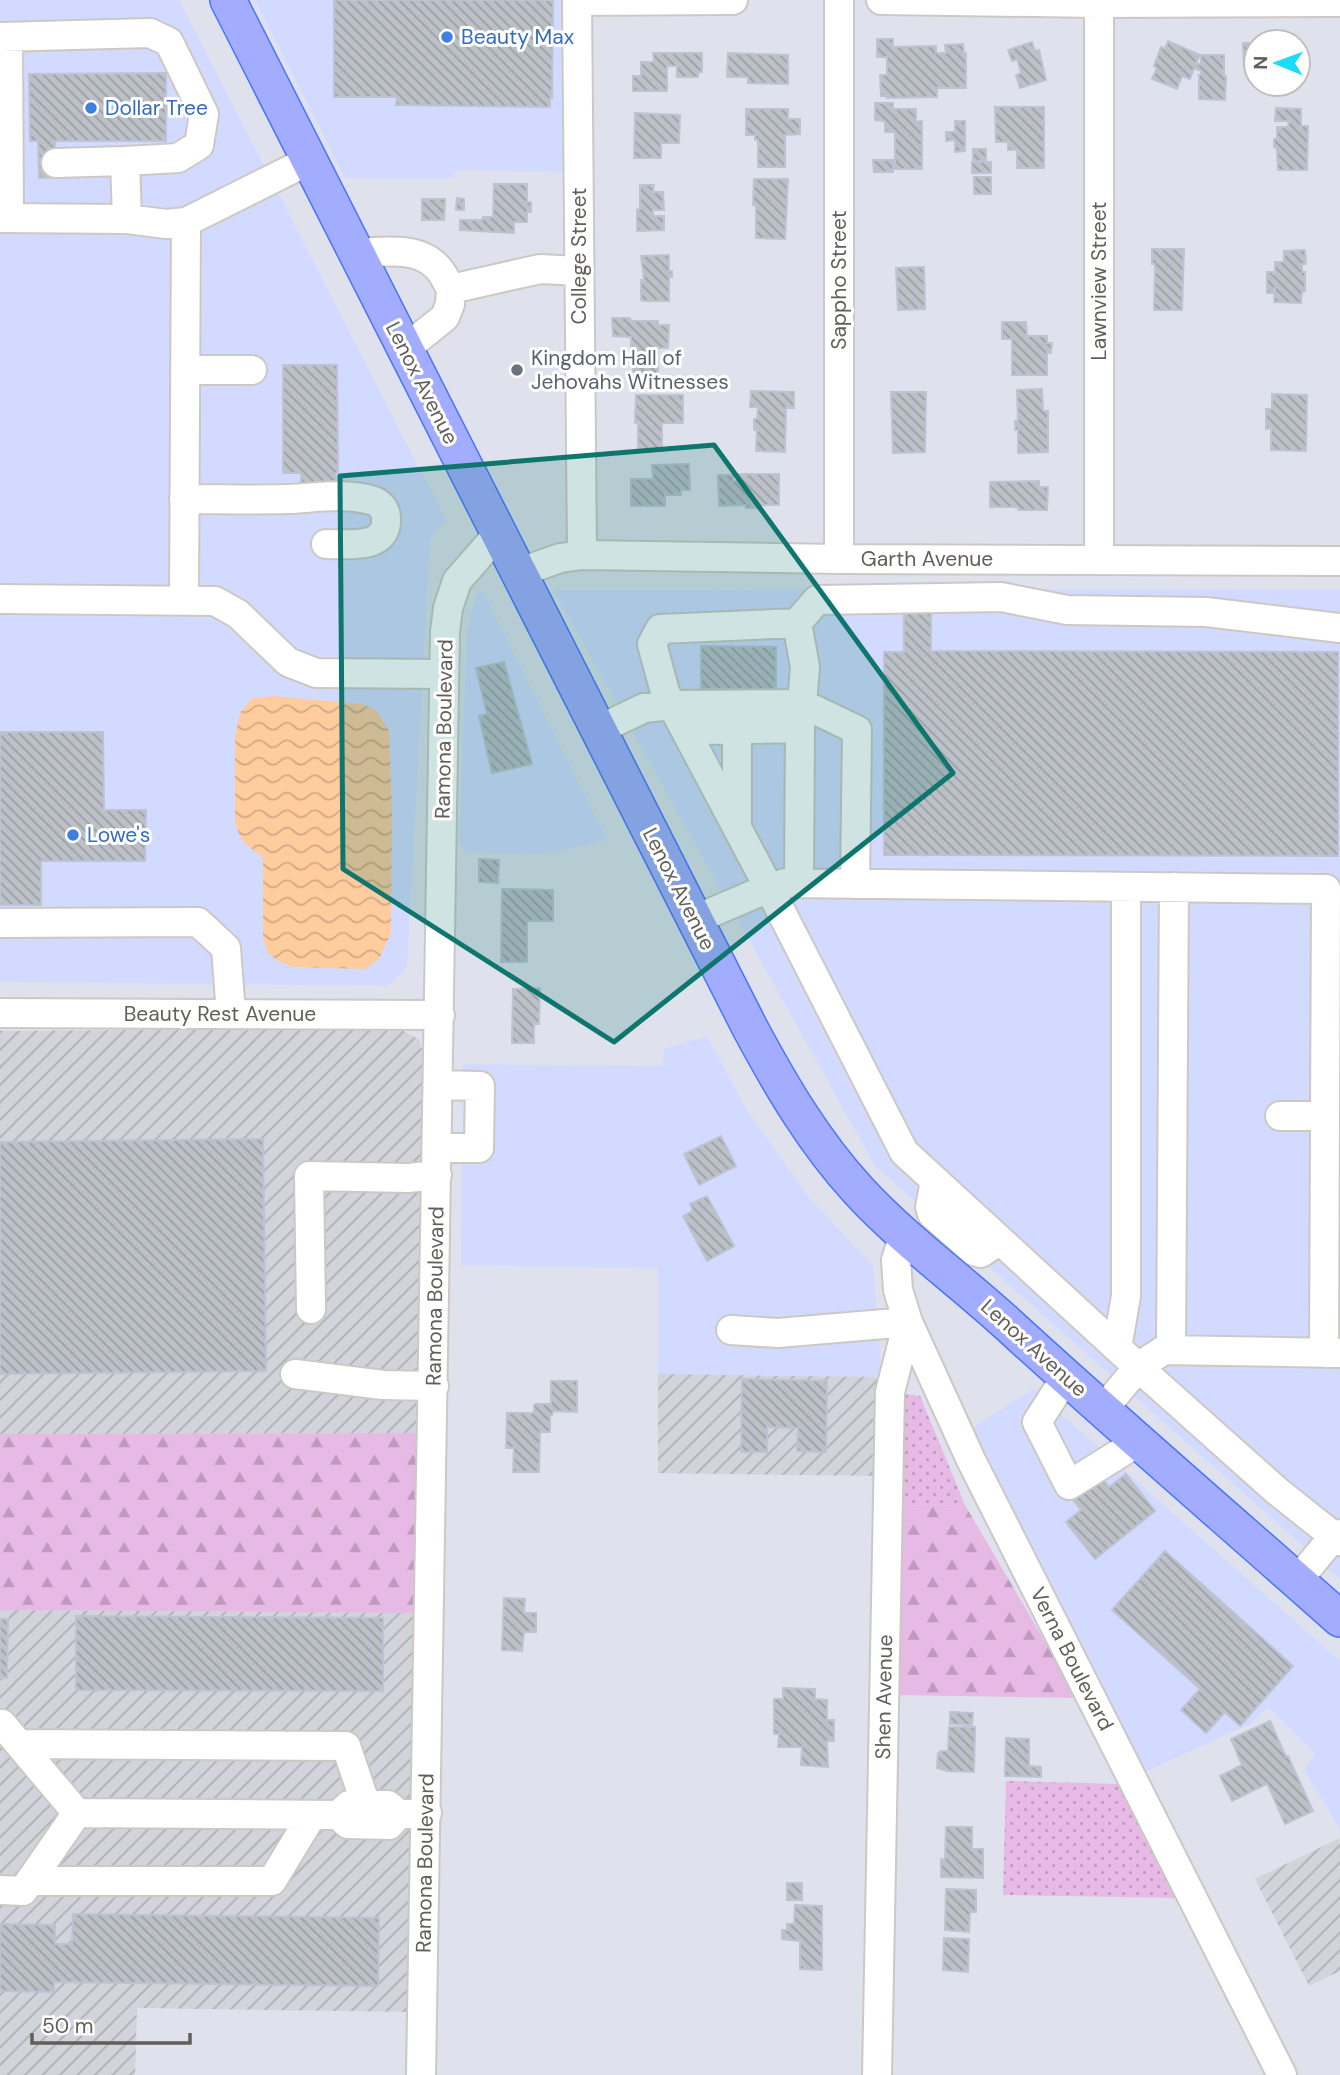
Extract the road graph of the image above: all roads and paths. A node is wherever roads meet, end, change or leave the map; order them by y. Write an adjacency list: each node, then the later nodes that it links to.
1 (228, 0): 9 (main road, Lenox Avenue)
2 (577, 0): 3 (street); 16 (street, College Street)
3 (733, 0)
4 (839, 0): 25 (street, Sappho Street)
5 (881, 0): 6 (street)
6 (1099, 2): 7 (street); 27 (street, Lawnview Street)
7 (1340, 2)
8 (4, 37): 10 (street); 11 (street)
9 (310, 160): 14 (street); 15 (main road, Lenox Avenue)
10 (125, 161): 11 (street); 13 (street)
11 (9, 163): 12 (street)
12 (4, 218): 13 (street)
13 (127, 219): 14 (street)
14 (186, 222): 19 (street)
15 (357, 253): 17 (street); 18 (main road, Lenox Avenue)
16 (579, 271): 17 (street); 24 (street, College Street)
17 (451, 289): 18 (street)
18 (405, 349): 22 (main road, Lenox Avenue)
19 (185, 370): 20 (street); 21 (street)
20 (252, 370)
21 (184, 499): 23 (street); 32 (street)
22 (498, 534): 29 (main road, Lenox Avenue); 35 (street, Ramona Boulevard)
23 (326, 544)
24 (582, 555): 25 (street, Garth Avenue); 29 (street, Garth Avenue)
25 (839, 559): 26 (street, Garth Avenue)
26 (1002, 559): 27 (street, Garth Avenue); 30 (street)
27 (1099, 559): 28 (street, Garth Avenue)
28 (1340, 561)
29 (517, 573): 39 (main road, Lenox Avenue)
30 (1001, 597): 33 (street); 34 (street)
31 (0, 599): 32 (street)
32 (184, 600): 35 (street)
33 (797, 623): 36 (street); 37 (street)
34 (1340, 628)
35 (444, 674): 52 (street, Ramona Boulevard)
36 (673, 705): 37 (street); 39 (street); 40 (street)
37 (802, 716): 38 (street); 42 (street); 43 (street)
38 (737, 729): 40 (street); 41 (street)
39 (598, 730): 48 (main road, Lenox Avenue)
40 (686, 730): 41 (street)
41 (737, 828): 46 (street)
42 (799, 883): 43 (street); 46 (street)
43 (855, 884): 44 (street)
44 (1126, 887): 45 (street); 61 (street)
45 (1174, 887): 47 (street); 62 (street)
46 (769, 888): 48 (street); 61 (street)
47 (1333, 902): 54 (street)
48 (694, 920): 57 (main road, Lenox Avenue)
49 (0, 923): 51 (street)
50 (0, 1013): 51 (street, Beauty Rest Avenue)
51 (231, 1014): 52 (street, Beauty Rest Avenue)
52 (440, 1015): 53 (street, Ramona Boulevard)
53 (439, 1086): 56 (street, Ramona Boulevard); 56 (street)
54 (1325, 1115): 55 (street); 63 (street)
55 (1280, 1116)
56 (437, 1161): 58 (street); 67 (street, Ramona Boulevard)
57 (904, 1234): 59 (street, Verna Boulevard); 66 (main road, Lenox Avenue)
58 (311, 1308)
59 (908, 1322): 60 (street); 81 (street, Shen Avenue); 82 (street, Verna Boulevard)
60 (732, 1330)
61 (1117, 1348): 64 (street)
62 (1171, 1350): 63 (street); 64 (street)
63 (1332, 1353)
64 (1138, 1367): 68 (street); 70 (street)
65 (295, 1374): 67 (street)
66 (1066, 1377): 68 (main road, Lenox Avenue); 69 (street)
67 (434, 1385): 76 (street, Ramona Boulevard)
68 (1102, 1410): 69 (main road, Lenox Avenue)
69 (1138, 1442): 71 (main road, Lenox Avenue)
70 (1338, 1537): 71 (street)
71 (1297, 1581): 72 (main road, Lenox Avenue)
72 (1340, 1619)
73 (9, 1734): 74 (street); 75 (street)
74 (366, 1805): 76 (street); 77 (street)
75 (77, 1813): 77 (street); 78 (street)
76 (413, 1814): 77 (street); 80 (street, Ramona Boulevard)
77 (325, 1815): 78 (street)
78 (30, 1881): 79 (street)
79 (0, 1891)
80 (421, 2075)
81 (877, 2075)
82 (1282, 2075)

